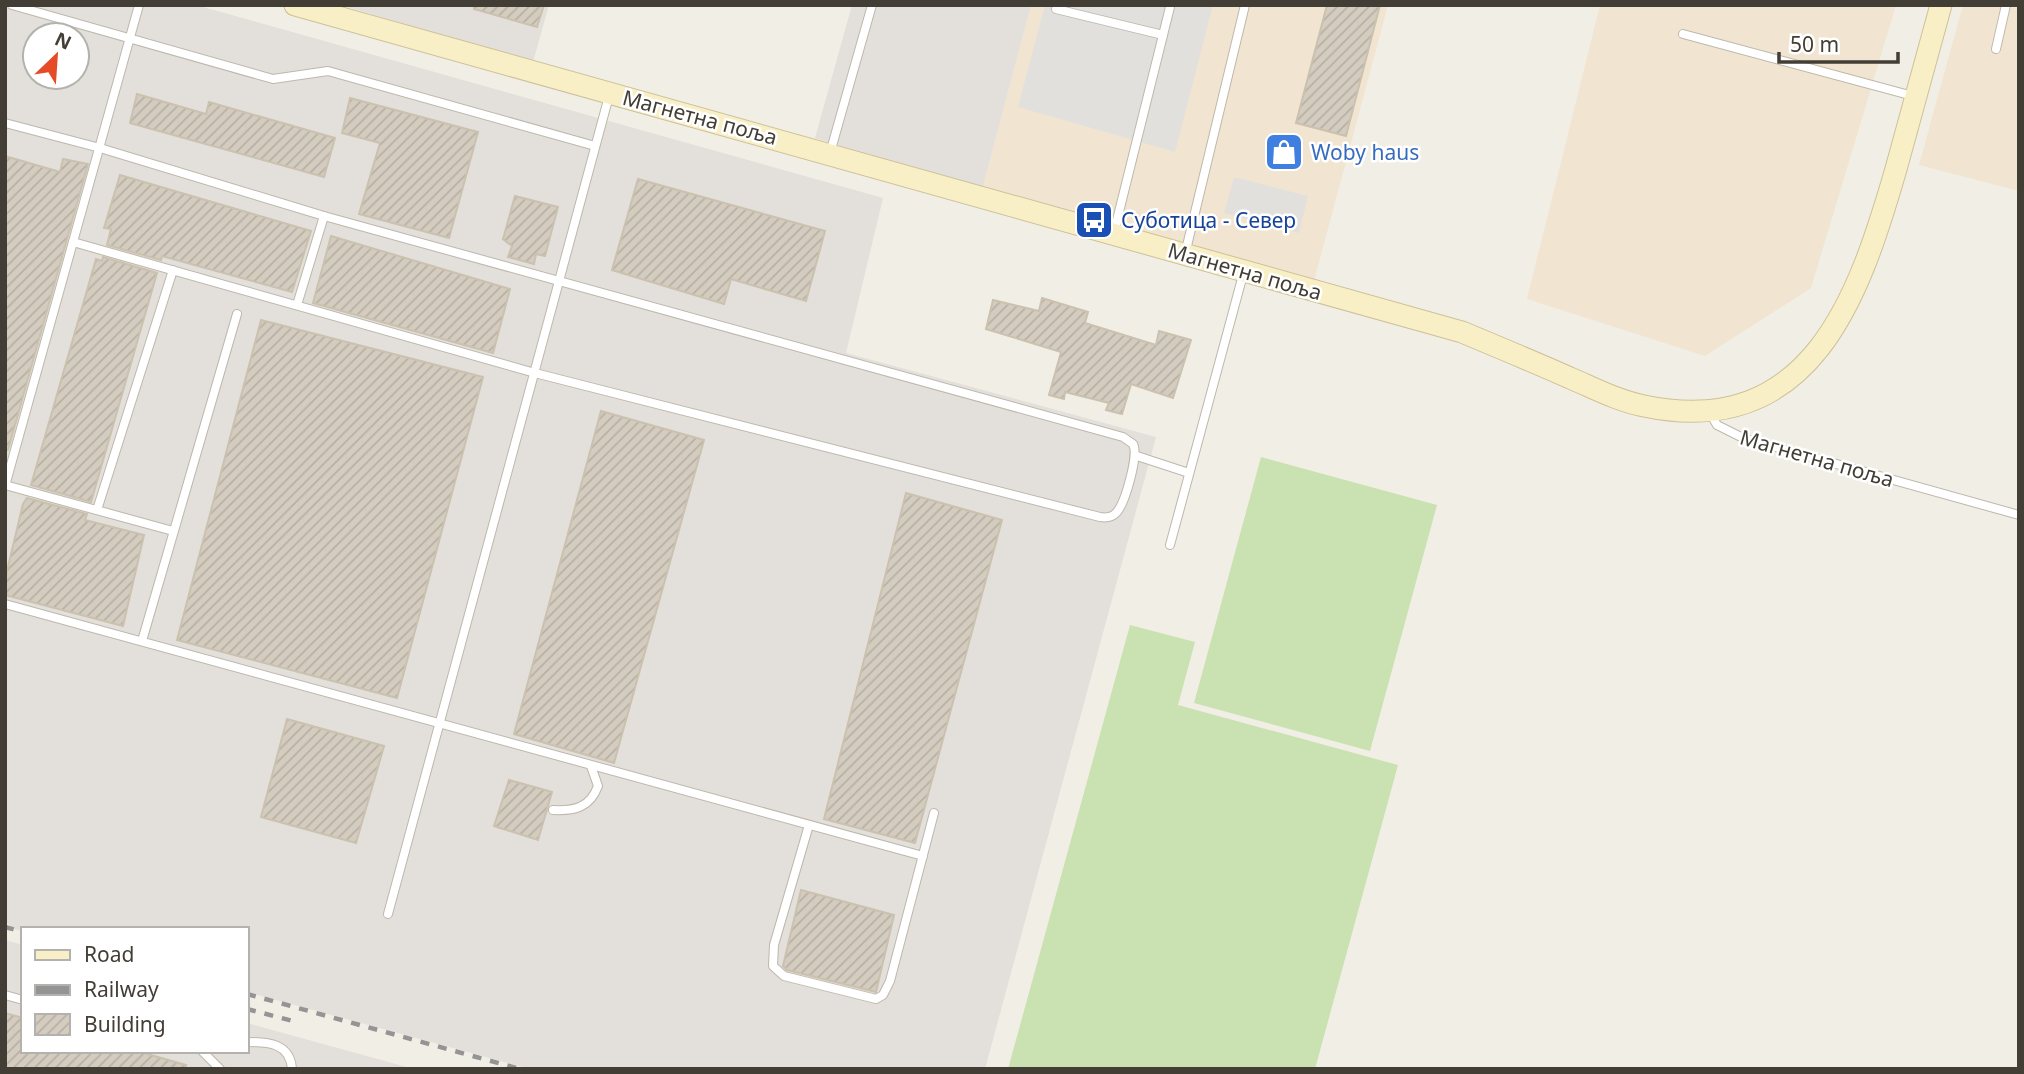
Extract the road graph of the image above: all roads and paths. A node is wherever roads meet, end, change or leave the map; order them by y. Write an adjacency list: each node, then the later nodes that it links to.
1 (12, 5): 12 (lane)
2 (295, 5): 14 (street, Магнетна поља)
3 (872, 5): 19 (lane)
4 (1245, 5): 23 (lane)
5 (1941, 5): 15 (street)
6 (2006, 5): 13 (lane)
7 (138, 6): 12 (lane)
8 (1170, 7): 11 (lane)
9 (1056, 9): 11 (lane)
10 (1683, 34): 15 (lane)
11 (1163, 35): 21 (lane)
12 (130, 38): 17 (lane); 18 (lane)
13 (1996, 49)
14 (610, 93): 17 (lane); 19 (street, Магнетна поља)
15 (1916, 97): 30 (street)
16 (5, 123): 18 (lane)
17 (595, 146): 26 (lane)
18 (100, 148): 20 (lane); 22 (lane)
19 (830, 153): 21 (street, Магнетна поља)
20 (324, 216): 26 (lane); 27 (lane)
21 (1114, 234): 23 (street, Магнетна поља)
22 (73, 242): 24 (lane); 33 (lane)
23 (1185, 255): 25 (street, Магнетна поља)
24 (173, 270): 27 (lane); 34 (lane)
25 (1244, 271): 30 (street, Магнетна поља); 32 (lane)
26 (559, 282): 29 (lane); 31 (lane)
27 (297, 305): 29 (lane)
28 (237, 314): 36 (lane)
29 (535, 373): 31 (lane); 40 (lane)
30 (1708, 411): 35 (lane, Магнетна поља)
31 (1137, 456): 32 (lane)
32 (1189, 473): 37 (lane)
33 (5, 485): 34 (lane)
34 (97, 510): 36 (lane)
35 (2019, 515)
36 (173, 531): 39 (lane)
37 (1170, 545)
38 (5, 604): 39 (lane)
39 (142, 641): 40 (lane)
40 (440, 725): 41 (lane); 46 (lane)
41 (591, 766): 42 (lane); 44 (lane)
42 (553, 810)
43 (934, 813): 45 (lane)
44 (809, 825): 45 (lane); 45 (lane)
45 (923, 856)
46 (388, 914)
47 (248, 1042): 50 (lane)
48 (204, 1053): 49 (lane)
49 (220, 1069)
50 (292, 1069)

